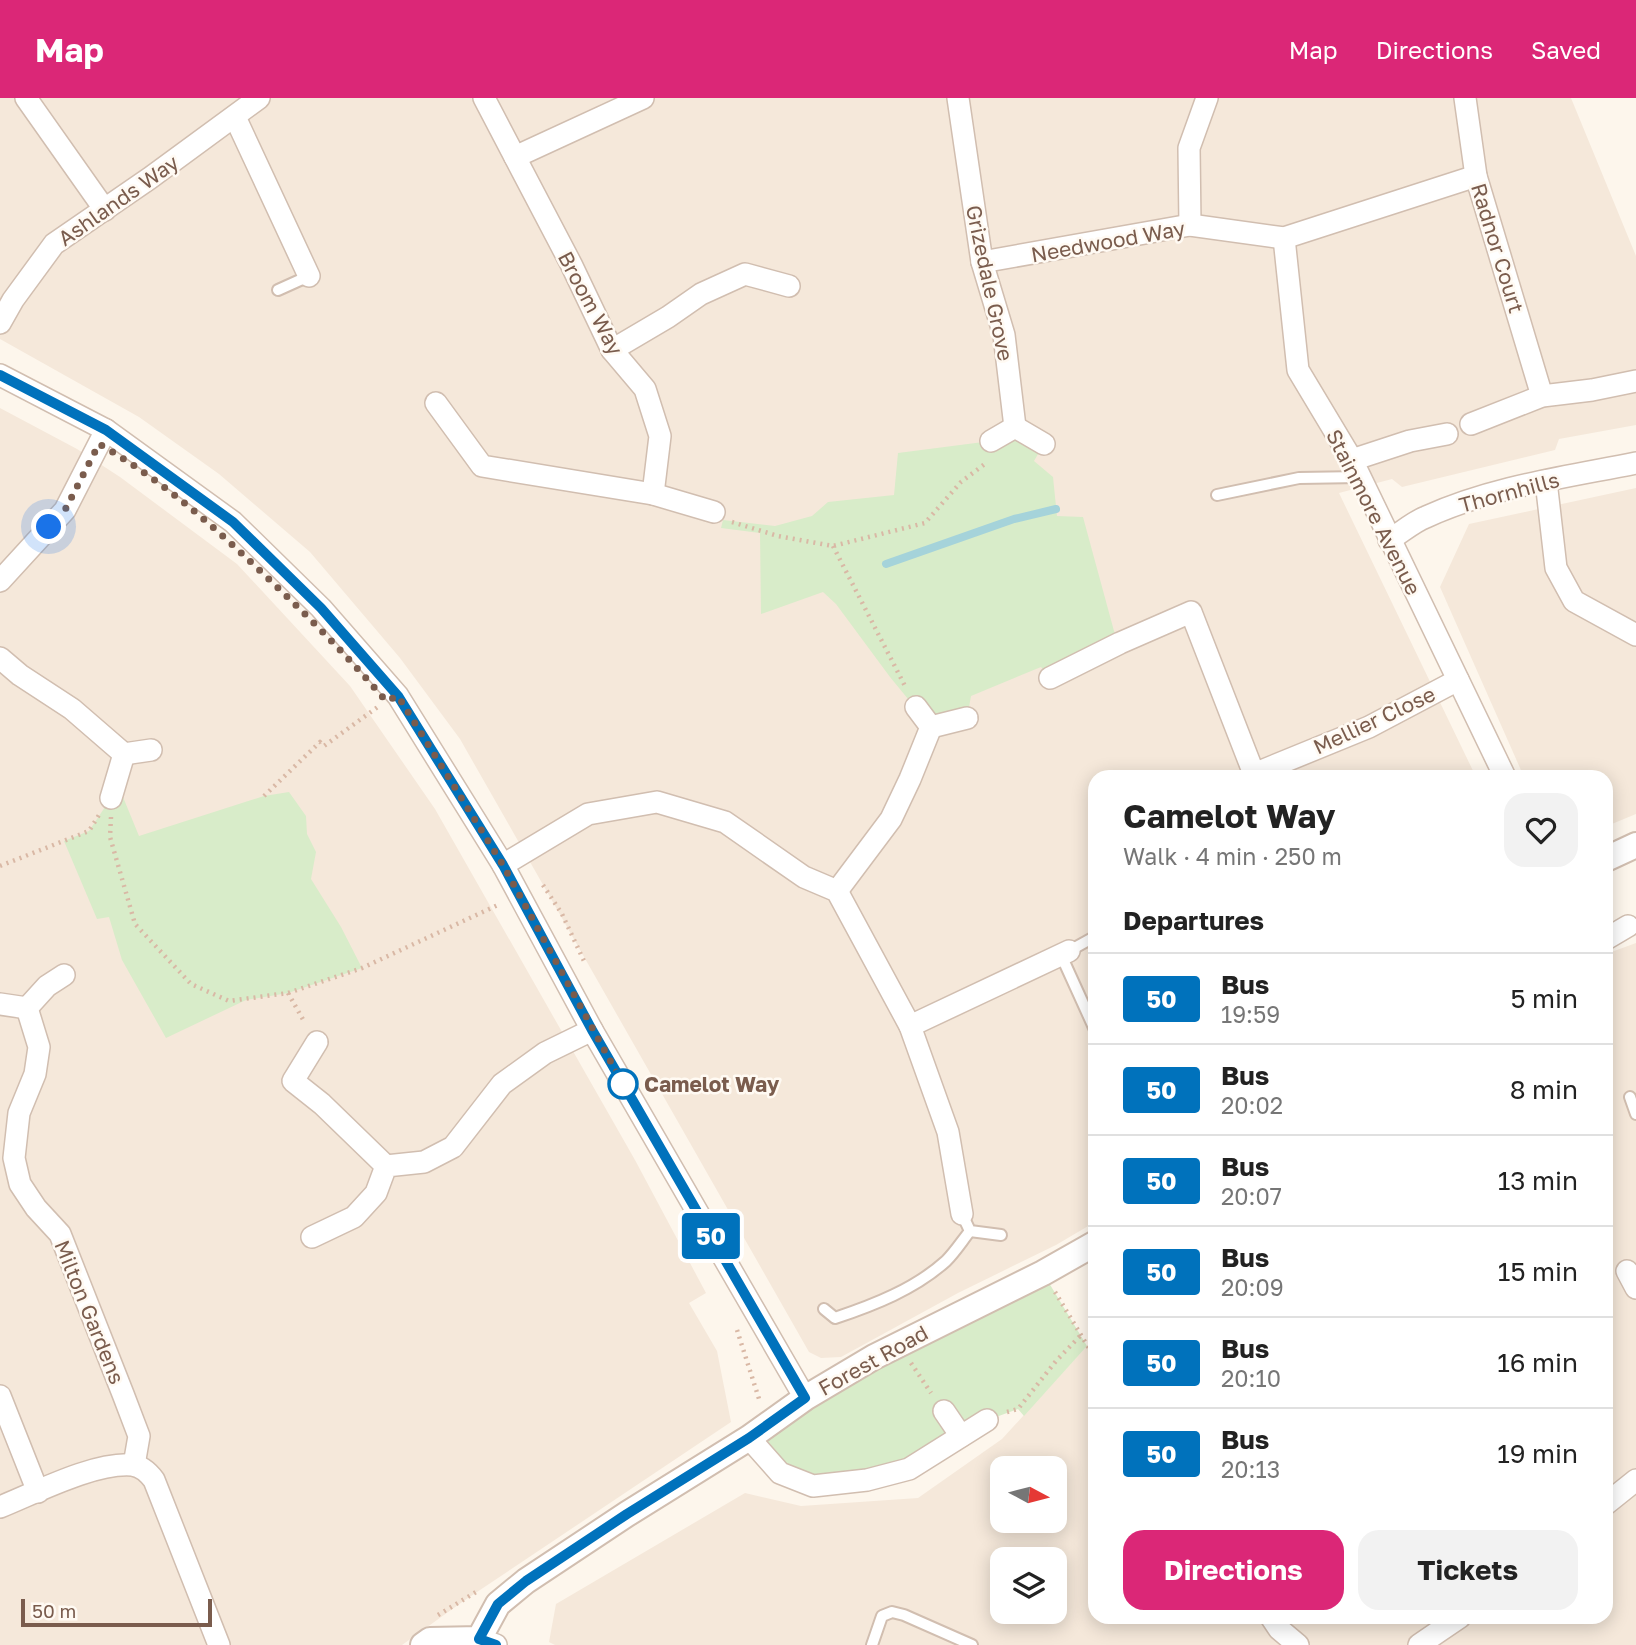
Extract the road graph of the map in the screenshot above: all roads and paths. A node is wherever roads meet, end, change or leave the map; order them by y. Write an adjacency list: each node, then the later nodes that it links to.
1 (26, 98): 11 (street)
2 (258, 98): 8 (street, Ashlands Way)
3 (484, 98): 9 (street, Broom Way)
4 (643, 98): 9 (street)
5 (958, 98): 14 (street, Grizedale Grove)
6 (1207, 98): 12 (street)
7 (1465, 98): 10 (street, Radnor Court)
8 (235, 117): 11 (street, Ashlands Way); 15 (street)
9 (515, 157): 19 (street, Broom Way)
10 (1476, 176): 13 (street, Needwood Way); 22 (street, Radnor Court)
11 (104, 210): 18 (street, Ashlands Way)
12 (1190, 225): 13 (street, Needwood Way); 14 (street, Needwood Way)
13 (1284, 237): 31 (street, Stainmore Avenue)
14 (982, 262): 25 (street, Grizedale Grove)
15 (309, 276): 17 (lane)
16 (789, 286): 19 (street)
17 (278, 290)
18 (0, 323)
19 (612, 350): 33 (street, Broom Way)
20 (0, 374): 26 (street)
21 (1636, 381): 22 (street)
22 (1542, 396): 24 (street)
23 (436, 403): 33 (street)
24 (1471, 424)
25 (1015, 427): 28 (street); 29 (street); 37 (path)
26 (106, 430): 38 (street); 43 (street)
27 (1447, 434): 31 (street)
28 (991, 441)
29 (1044, 444)
30 (1636, 463): 32 (street, Thornhills)
31 (1356, 468): 34 (lane); 36 (street, Stainmore Avenue)
32 (1546, 481): 36 (street, Thornhills); 39 (street)
33 (653, 494): 35 (street)
34 (1217, 495)
35 (715, 512): 37 (path)
36 (1389, 540): 42 (street, Stainmore Avenue)
37 (833, 546): 44 (path)
38 (0, 581)
39 (1636, 635)
40 (0, 658): 48 (street)
41 (1050, 678): 49 (street)
42 (1458, 680): 50 (street, Mellier Close); 51 (street, Stainmore Avenue)
43 (398, 696): 52 (path); 56 (street)
44 (916, 707): 46 (street)
45 (967, 718): 46 (street)
46 (931, 727): 58 (street)
47 (151, 750): 48 (street)
48 (124, 754): 53 (street)
49 (1252, 770)
50 (1266, 770)
51 (1502, 770)
52 (264, 796)
53 (111, 798): 57 (path); 68 (path)
54 (1636, 845): 55 (street)
55 (1613, 856)
56 (503, 865): 58 (street); 60 (street)
57 (0, 866)
58 (837, 891): 72 (street)
59 (494, 892): 61 (path)
60 (519, 894): 61 (path); 73 (street)
61 (500, 905): 62 (path); 68 (path)
62 (505, 913)
63 (1628, 926): 64 (street)
64 (1613, 935)
65 (1088, 940): 66 (lane)
66 (1065, 953): 71 (lane); 72 (street)
67 (64, 975): 70 (street)
68 (288, 993): 74 (path)
69 (0, 1004): 70 (street)
70 (27, 1008): 95 (street, Milton Gardens)
71 (1088, 1012)
72 (910, 1026): 78 (street)
73 (592, 1030): 77 (street); 89 (street)
74 (317, 1042): 77 (street)
75 (1630, 1097): 76 (lane)
76 (1636, 1114)
77 (386, 1166): 80 (street)
78 (966, 1222): 79 (lane); 83 (lane)
79 (1001, 1235)
80 (312, 1237)
81 (1088, 1248): 82 (street, Forest Road)
82 (1044, 1273): 85 (path); 86 (street, Forest Road)
83 (824, 1309)
84 (732, 1318): 90 (path)
85 (1081, 1335): 87 (path); 92 (path)
86 (899, 1344): 89 (street, Forest Road); 91 (path)
87 (1088, 1347)
88 (0, 1396): 97 (street)
89 (805, 1398): 94 (street, Forest Road)
90 (761, 1405)
91 (944, 1411): 93 (street)
92 (987, 1420): 93 (street)
93 (961, 1436): 94 (street)
94 (749, 1438): 104 (street, Forest Road)
95 (134, 1465): 97 (street); 105 (street)
96 (1636, 1480): 98 (street)
97 (38, 1492): 99 (street)
98 (1613, 1498)
99 (0, 1507)
100 (482, 1588): 101 (path)
101 (435, 1617)
102 (1276, 1624): 109 (street)
103 (1455, 1630): 110 (street)
104 (487, 1642): 106 (street, Forest Road)
105 (219, 1645)
106 (423, 1645)
107 (872, 1645): 108 (lane)
108 (972, 1645)
109 (1298, 1645)
110 (1419, 1645)

